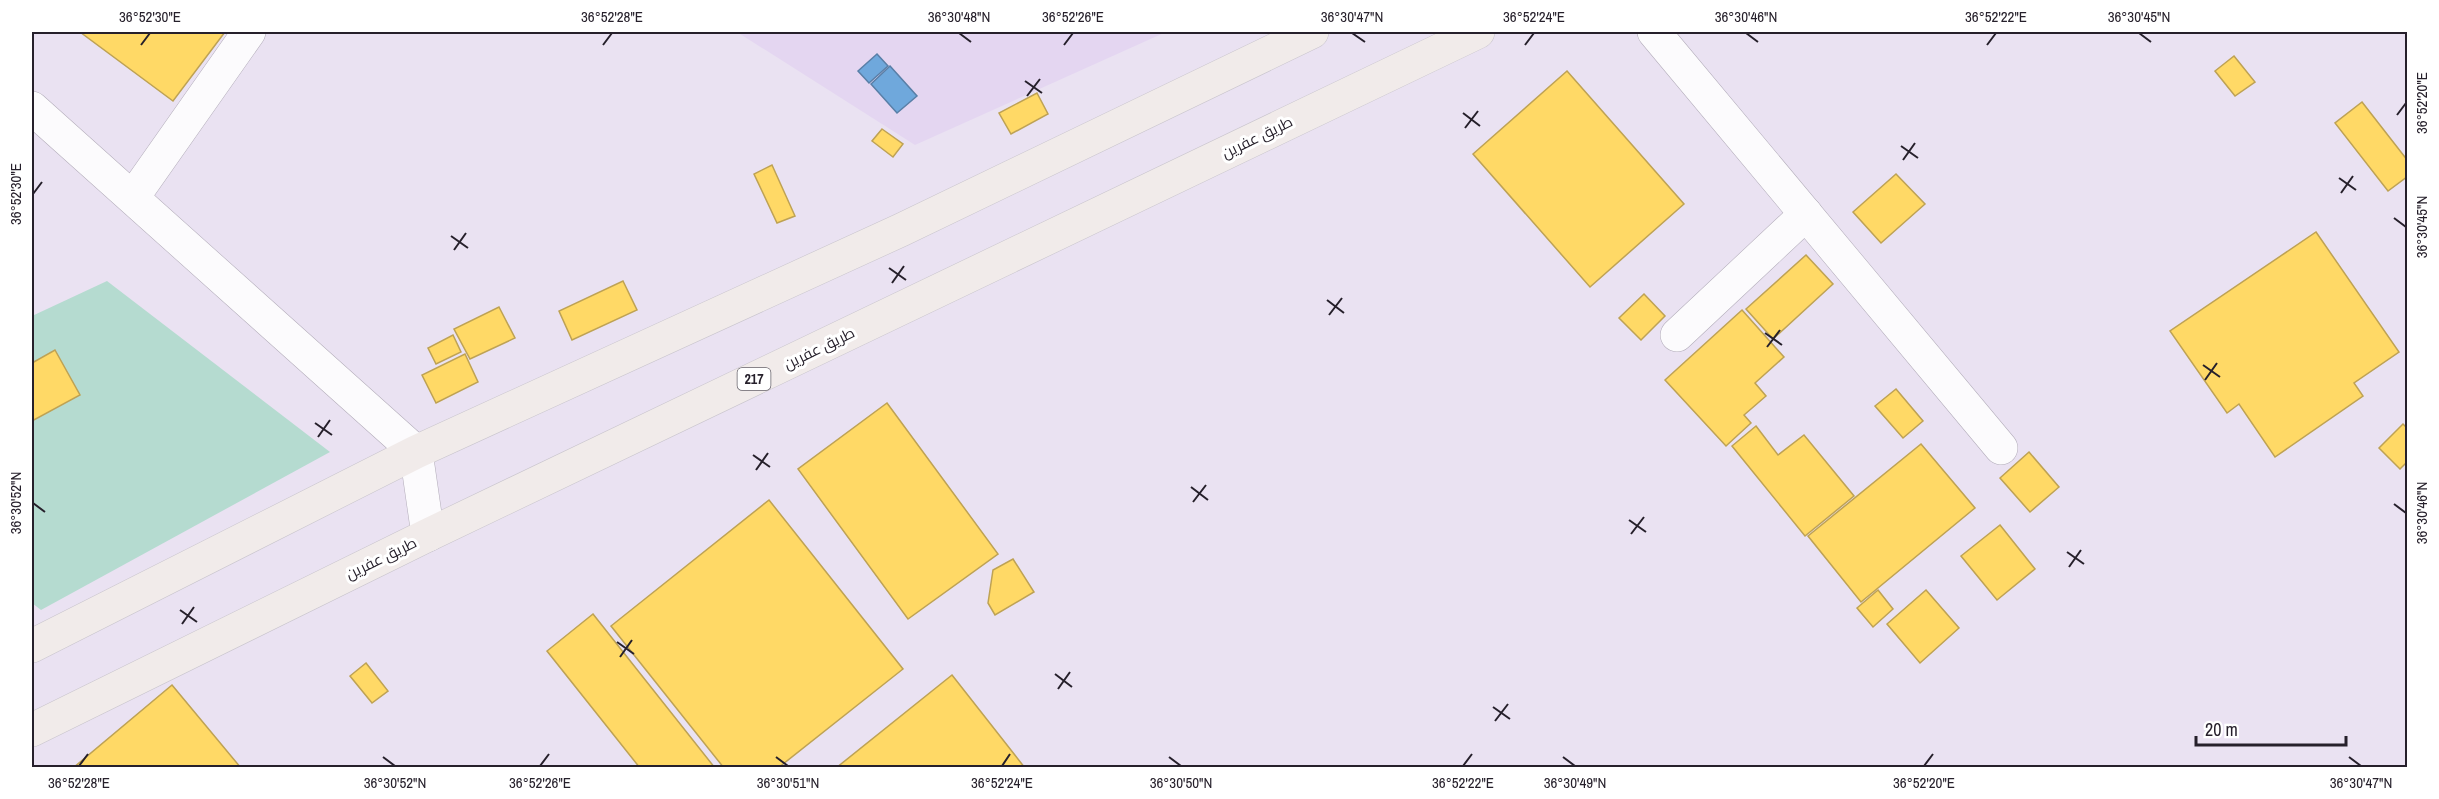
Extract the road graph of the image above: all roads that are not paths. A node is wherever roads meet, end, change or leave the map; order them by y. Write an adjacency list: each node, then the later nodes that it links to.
1 (249, 32): 6 (street)
2 (1478, 32): 11 (main road, طريق عفرين / 217)
3 (1654, 32): 7 (street)
4 (1290, 36): 10 (main road)
5 (32, 108): 6 (street)
6 (133, 196): 10 (street)
7 (1806, 214): 8 (street); 9 (street)
8 (1677, 335)
9 (2001, 448)
10 (416, 452): 11 (street); 12 (main road)
11 (428, 536): 13 (main road, طريق عفرين / 217)
12 (32, 646)
13 (32, 730)

